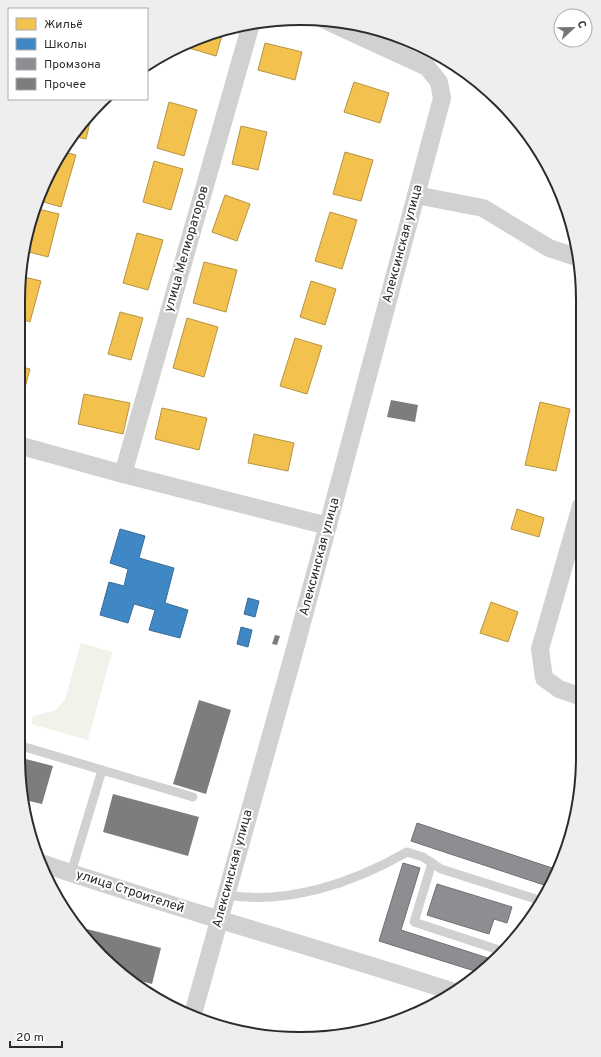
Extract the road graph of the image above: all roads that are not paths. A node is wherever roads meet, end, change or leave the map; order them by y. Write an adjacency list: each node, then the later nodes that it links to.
1 (343, 28): 3 (street, Алексинская улица)
2 (249, 30): 6 (street, улица Мелиораторов)
3 (416, 195): 4 (street); 7 (street, Алексинская улица)
4 (572, 256)
5 (25, 448): 6 (street)
6 (123, 474): 7 (street)
7 (328, 526): 16 (street, Алексинская улица)
8 (576, 526): 9 (street)
9 (576, 695)
10 (25, 747): 11 (lane)
11 (102, 770): 12 (lane); 15 (lane)
12 (193, 797)
13 (432, 863): 16 (lane); 17 (lane); 19 (lane)
14 (47, 865): 15 (street, улица Строителей)
15 (71, 873): 18 (street, улица Строителей)
16 (226, 895): 18 (street, Алексинская улица)
17 (536, 899)
18 (219, 920): 20 (street, улица Строителей); 21 (street, Алексинская улица)
19 (497, 949)
20 (447, 990)
21 (194, 1011)

